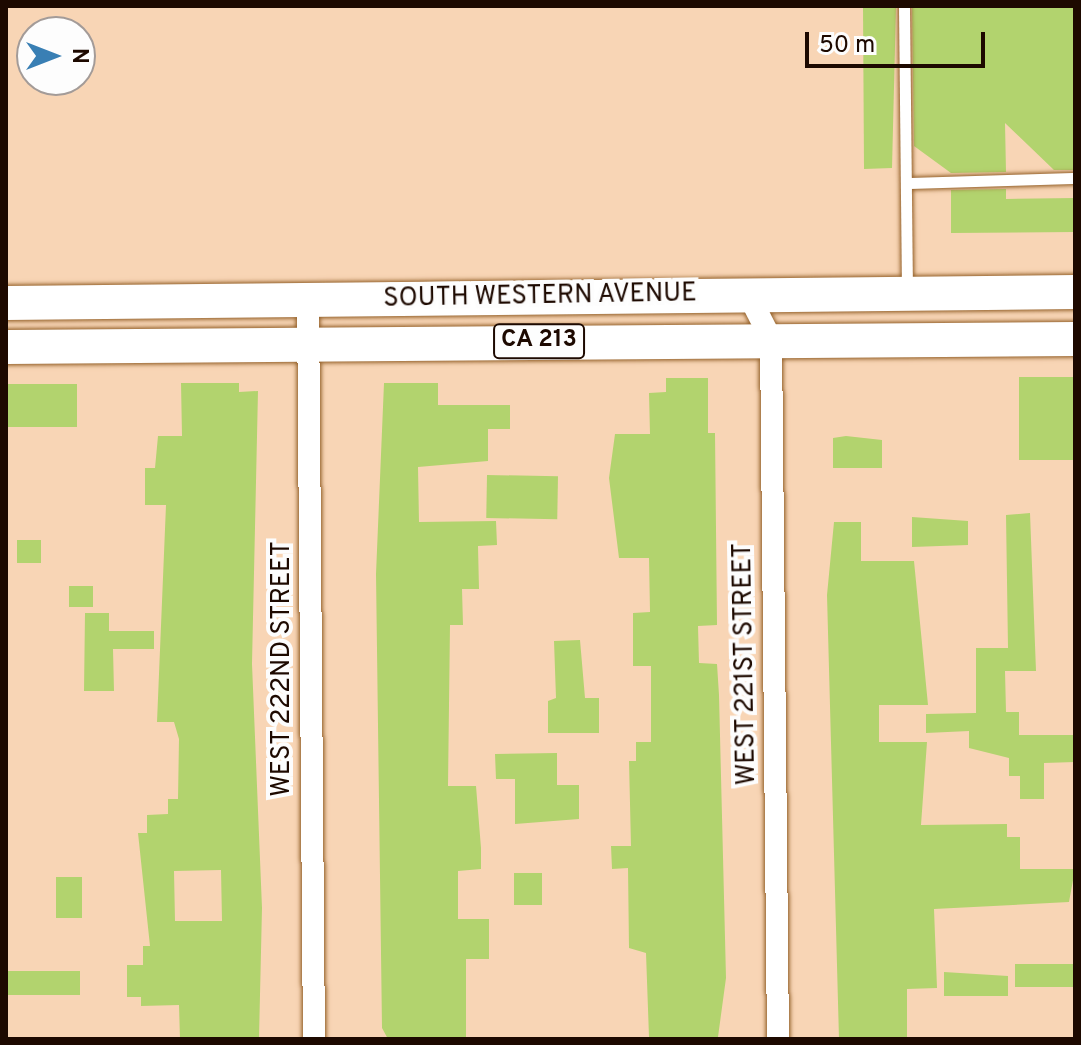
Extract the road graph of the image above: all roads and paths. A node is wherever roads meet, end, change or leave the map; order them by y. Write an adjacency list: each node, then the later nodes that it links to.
1 (904, 6): 3 (lane)
2 (1075, 178): 3 (lane)
3 (907, 183): 5 (lane)
4 (1075, 292): 5 (main road, SOUTH WESTERN AVENUE / CA 213)
5 (907, 293): 6 (main road, SOUTH WESTERN AVENUE / CA 213)
6 (748, 294): 7 (main road, SOUTH WESTERN AVENUE / CA 213); 9 (street, WEST 221ST STREET)
7 (308, 299): 8 (main road, SOUTH WESTERN AVENUE / CA 213); 11 (street, WEST 222ND STREET)
8 (6, 303)
9 (771, 339): 10 (main road, SOUTH WESTERN AVENUE / CA 213); 11 (main road, SOUTH WESTERN AVENUE / CA 213); 14 (street, WEST 221ST STREET)
10 (1075, 339)
11 (308, 343): 12 (main road, SOUTH WESTERN AVENUE / CA 213); 13 (street, WEST 222ND STREET)
12 (6, 347)
13 (314, 1039)
14 (778, 1039)

